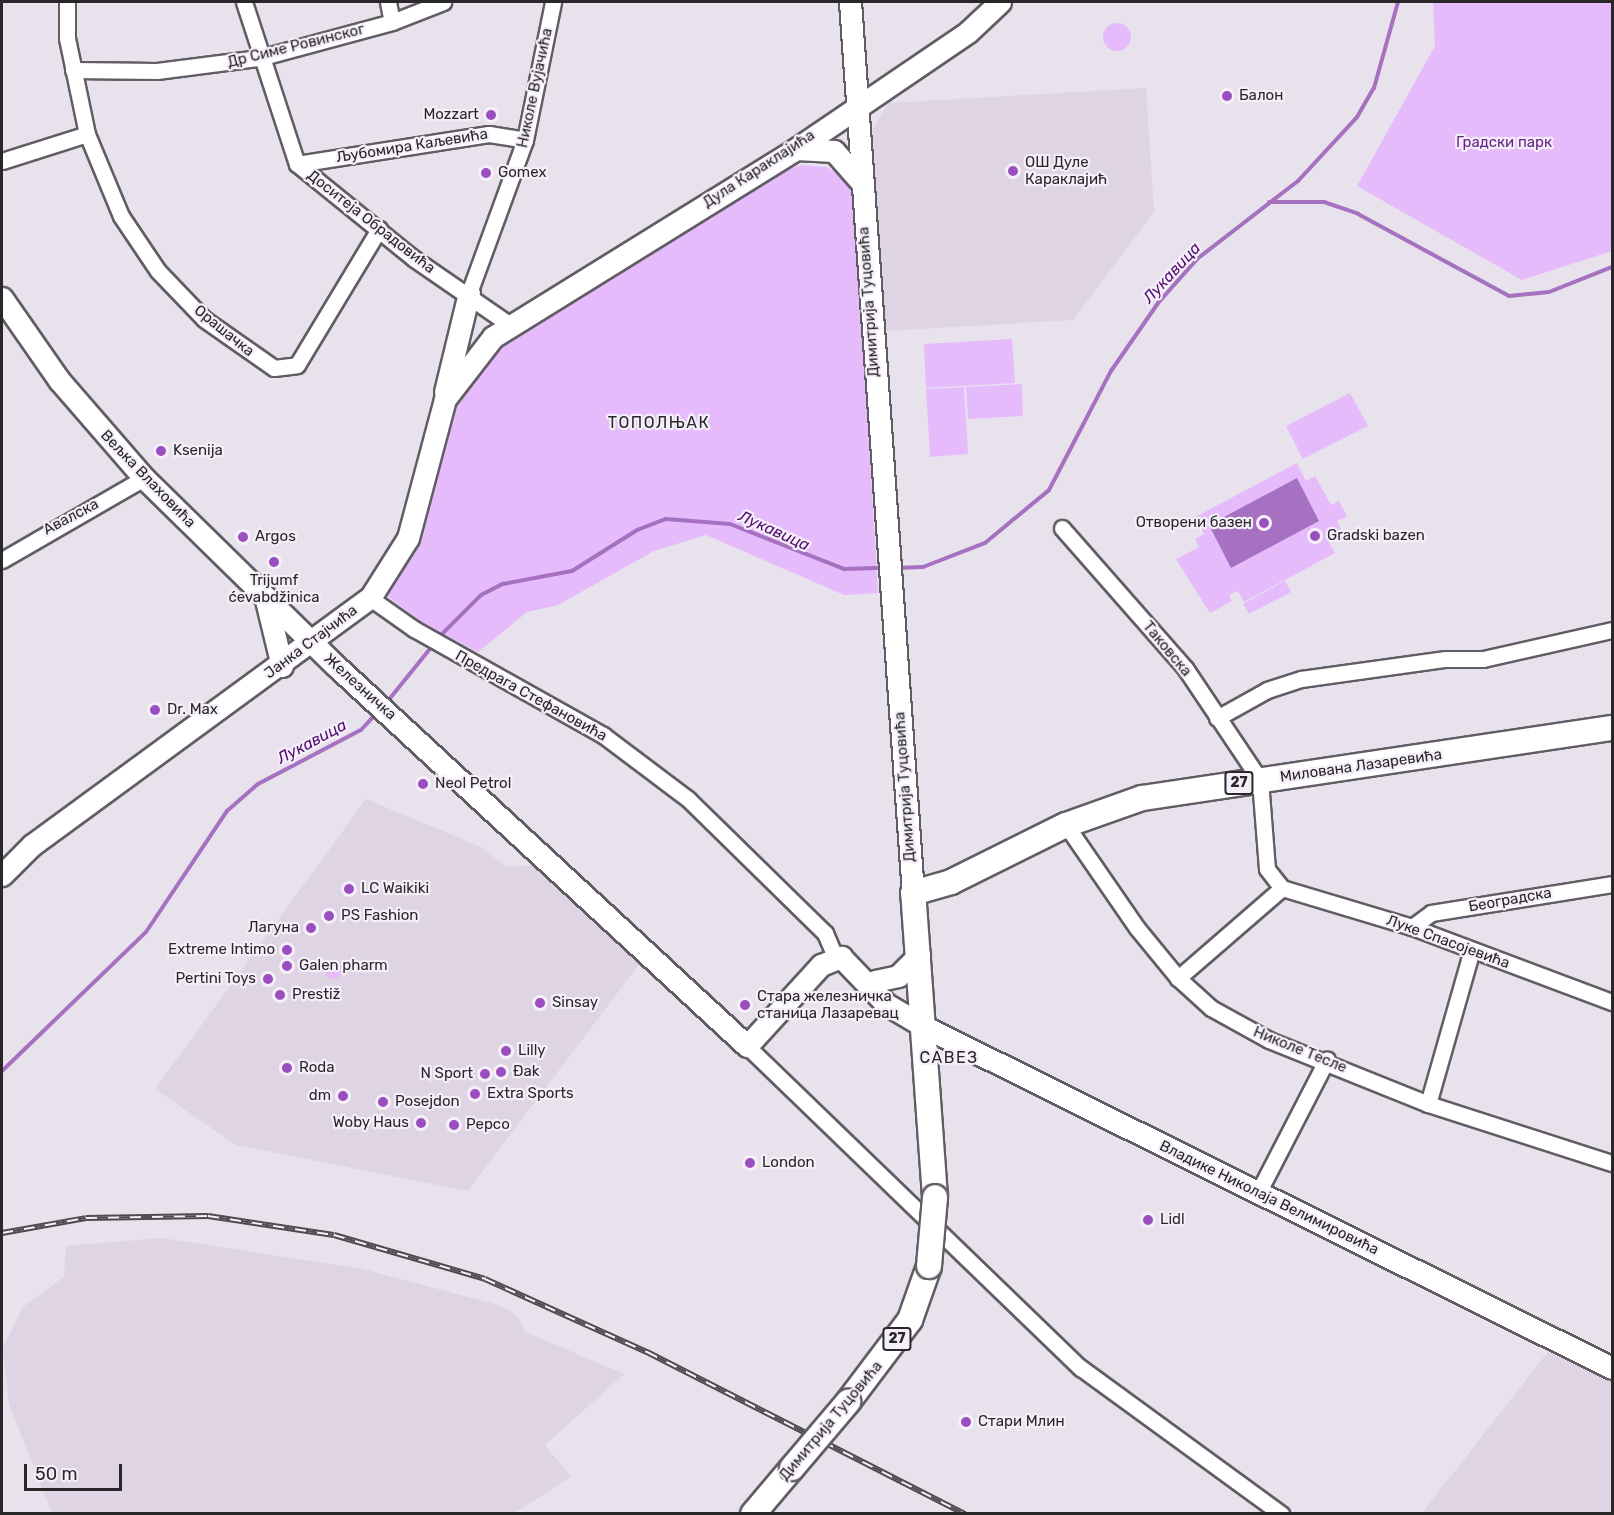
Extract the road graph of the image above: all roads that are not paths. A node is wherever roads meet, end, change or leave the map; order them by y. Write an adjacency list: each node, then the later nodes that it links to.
1 (67, 2): 10 (street)
2 (244, 2): 9 (street, Доситеја Обрадовића)
3 (388, 2): 8 (street)
4 (443, 2): 8 (street, Др Симе Ровинског)
5 (553, 2): 13 (street, Николе Вујачића)
6 (850, 2): 11 (street, Димитрија Туцовића)
7 (1000, 2): 11 (street, Дула Караклајића)
8 (392, 22): 9 (street, Др Симе Ровинског)
9 (259, 58): 10 (street, Др Симе Ровинског); 16 (street, Доситеја Обрадовића)
10 (73, 70): 12 (street)
11 (855, 106): 14 (street, Дула Караклајића); 17 (street, Димитрија Туцовића)
12 (87, 134): 15 (street); 18 (street, Орашачка)
13 (525, 140): 16 (street, Љубомира Каљевића); 19 (street, Николе Вујачића)
14 (796, 149): 17 (street); 21 (street, Дула Караклајића)
15 (2, 161)
16 (297, 164): 18 (street, Доситеја Обрадовића)
17 (861, 182): 38 (street, Димитрија Туцовића)
18 (379, 229): 19 (street, Доситеја Обрадовића)
19 (469, 293): 21 (street); 22 (street)
20 (2, 298): 23 (street, Вељка Влаховића)
21 (510, 325): 22 (street, Јанка Стајчића)
22 (445, 399): 27 (street, Јанка Стајчића)
23 (144, 478): 25 (street, Авалска); 26 (street, Вељка Влаховића)
24 (1062, 528): 31 (street, Таковска)
25 (2, 560)
26 (264, 594): 29 (street, Вељка Влаховића); 30 (street)
27 (370, 598): 29 (street, Јанка Стајчића); 43 (street, Предрага Стефановића)
28 (1612, 630): 31 (street)
29 (313, 644): 30 (street, Јанка Стајчића); 49 (street, Железничка)
30 (282, 666): 35 (street, Јанка Стајчића)
31 (1217, 718): 33 (street, Таковска)
32 (1612, 728): 33 (main road, Милована Лазаревића / 27)
33 (1260, 780): 34 (main road, Милована Лазаревића / 27); 37 (street)
34 (1066, 825): 38 (main road, Милована Лазаревића / 27); 45 (street, Николе Тесле)
35 (2, 875)
36 (1612, 884): 39 (street, Београдска)
37 (1282, 888): 40 (street, Луке Спасојевића); 45 (street)
38 (913, 893): 44 (main road, Димитрија Туцовића / 27)
39 (1431, 913): 40 (street, Београдска); 41 (street)
40 (1412, 927): 41 (street, Луке Спасојевића)
41 (1432, 935): 42 (street, Луке Спасојевића)
42 (1472, 950): 47 (street, Луке Спасојевића); 51 (street)
43 (835, 956): 46 (street); 49 (street)
44 (920, 956): 46 (street); 48 (main road, Димитрија Туцовића / 27)
45 (1178, 978): 50 (street, Николе Тесле)
46 (870, 980): 48 (street)
47 (1612, 1002)
48 (925, 1027): 53 (street, Владике Николаја Велимировића); 55 (main road, Димитрија Туцовића / 27, bridge)
49 (747, 1046): 56 (street)
50 (1327, 1059): 51 (street, Николе Тесле); 53 (street)
51 (1428, 1104): 52 (street, Николе Тесле)
52 (1612, 1163)
53 (1259, 1191): 54 (street, Владике Николаја Велимировића)
54 (1612, 1368)
55 (753, 1514)
56 (1281, 1514)

